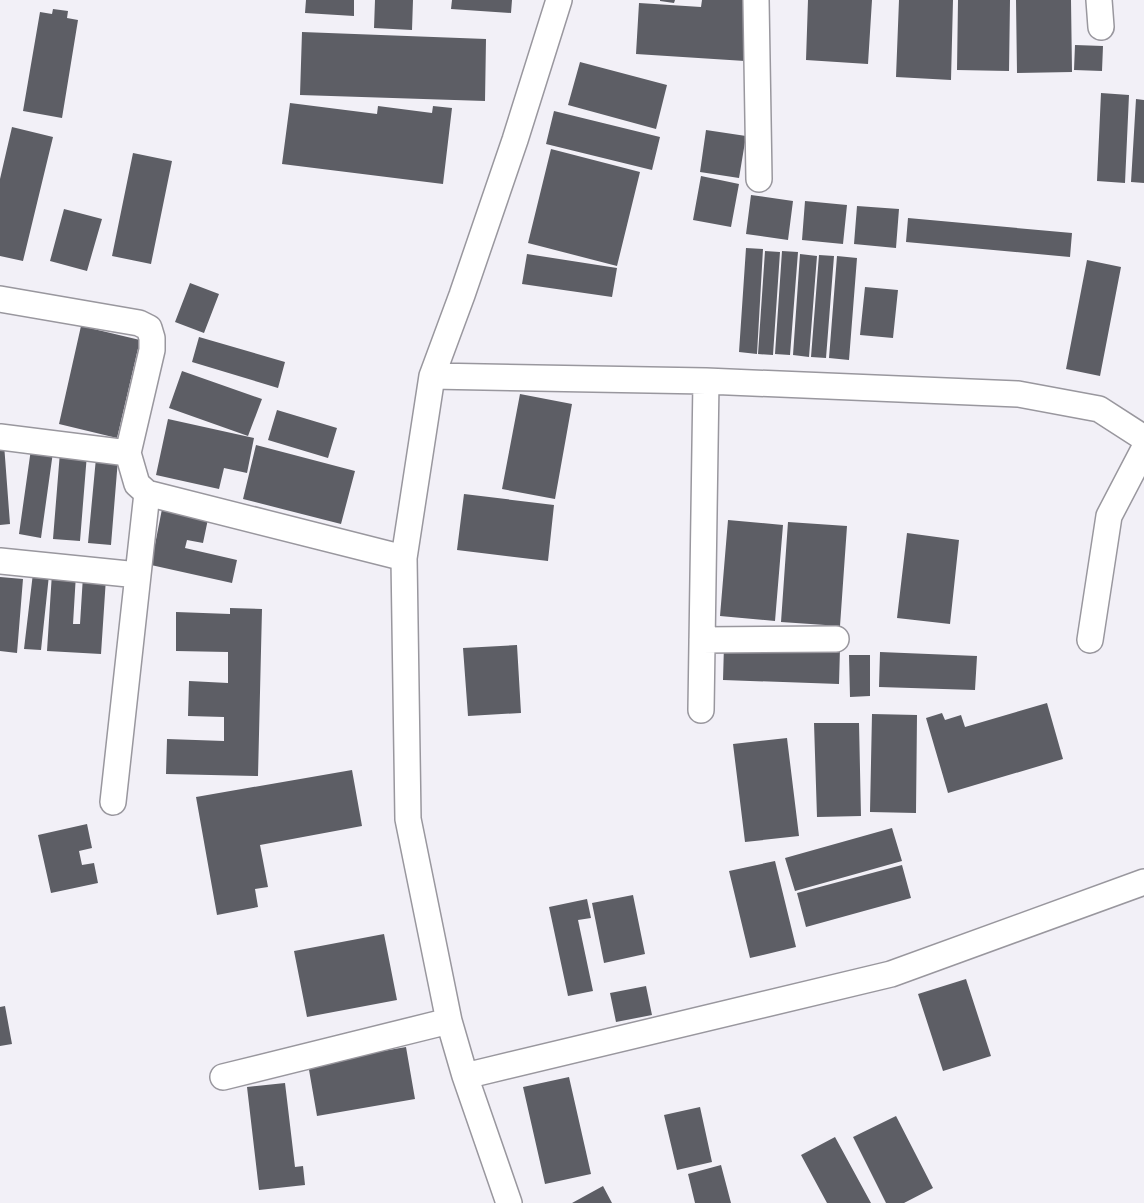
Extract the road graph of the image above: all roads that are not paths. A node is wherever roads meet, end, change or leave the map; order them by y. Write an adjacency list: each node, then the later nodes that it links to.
1 (559, 0): 7 (street)
2 (756, 0): 5 (street)
3 (1099, 0): 4 (street)
4 (1101, 26)
5 (759, 179)
6 (0, 299): 12 (street)
7 (432, 376): 8 (street); 14 (street)
8 (706, 381): 10 (street); 18 (street)
9 (0, 437): 12 (street)
10 (1144, 438)
11 (1144, 449): 19 (street)
12 (128, 453): 13 (street)
13 (147, 493): 14 (street); 16 (street)
14 (404, 558): 23 (street)
15 (0, 561): 16 (street)
16 (138, 575): 21 (street)
17 (836, 639): 18 (street)
18 (702, 640): 20 (street)
19 (1090, 640)
20 (701, 710)
21 (113, 802)
22 (1144, 882): 24 (street)
23 (450, 1021): 24 (street); 25 (street)
24 (465, 1076): 26 (street)
25 (223, 1077)
26 (509, 1203)

